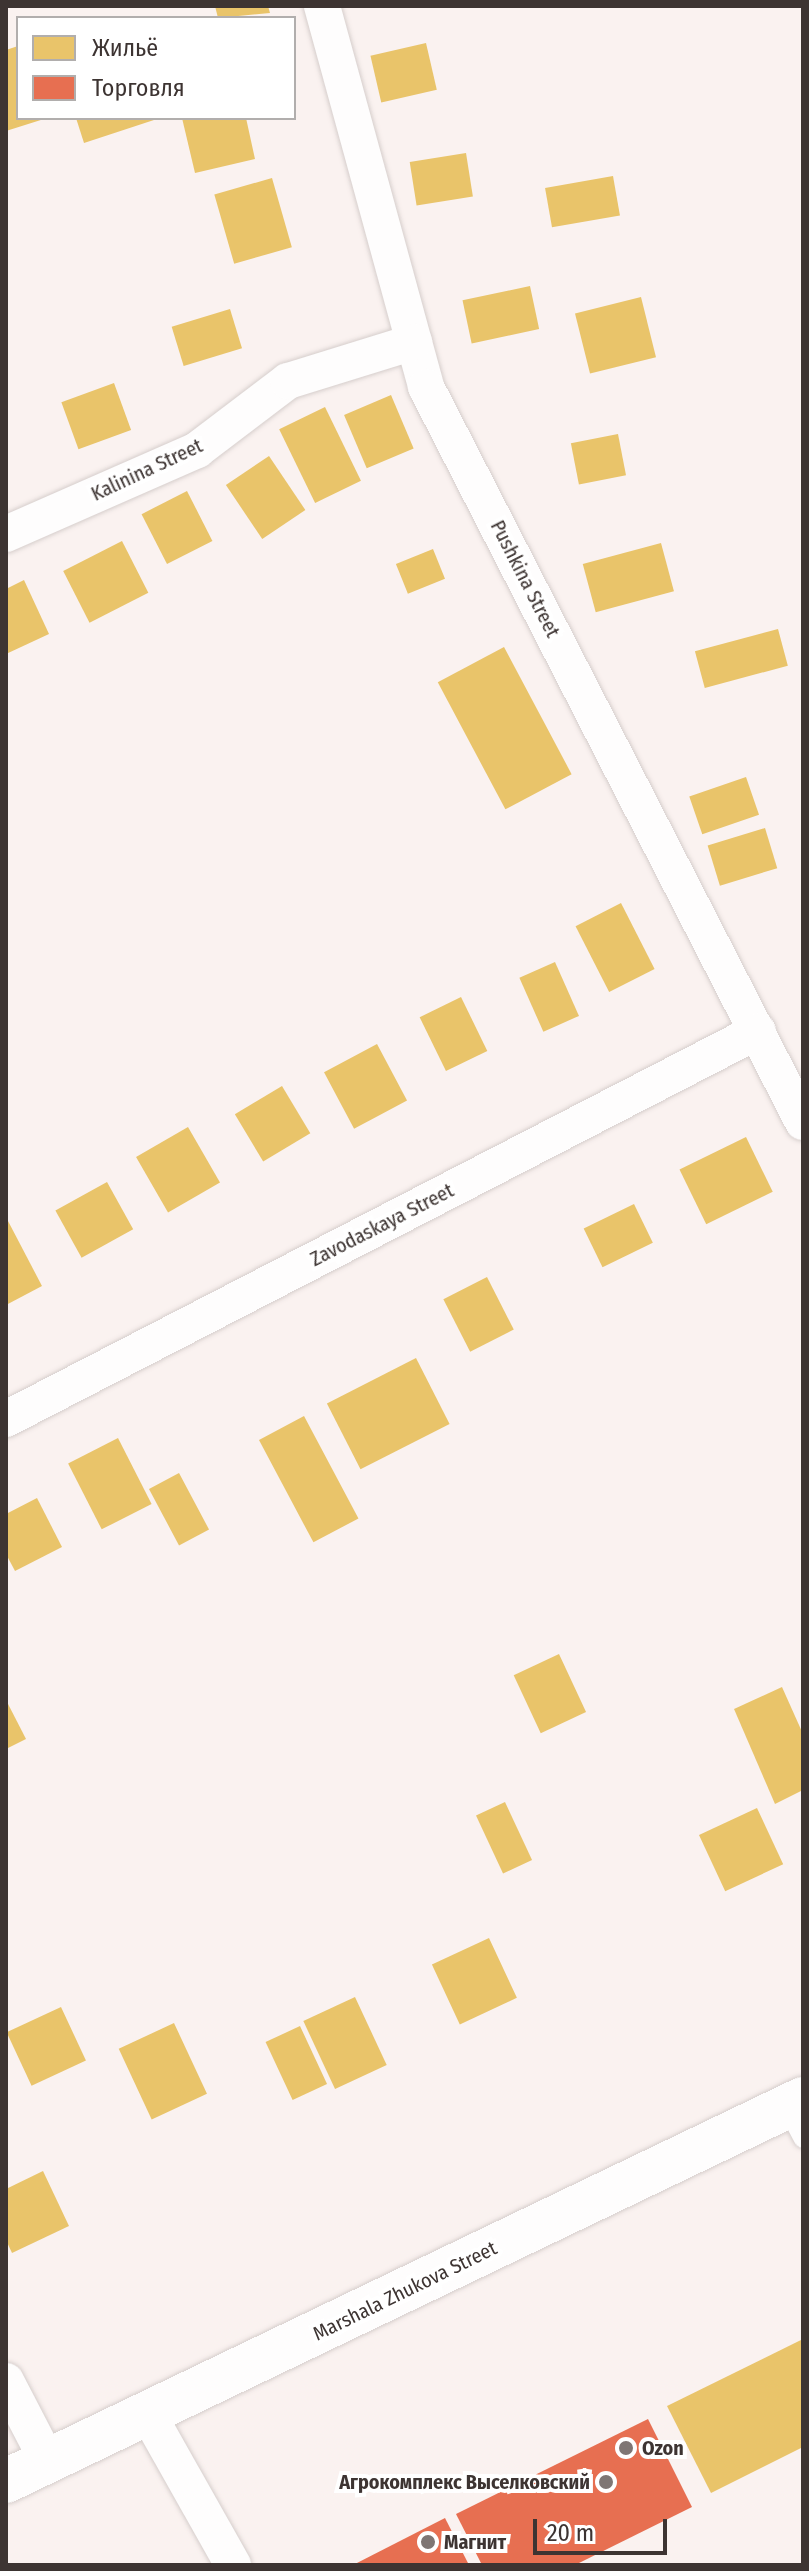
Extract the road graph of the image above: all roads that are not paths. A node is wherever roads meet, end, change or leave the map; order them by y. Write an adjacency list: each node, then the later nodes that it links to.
1 (322, 6): 2 (street, Pushkina Street)
2 (414, 342): 3 (street, Kalinina Street); 4 (street, Pushkina Street)
3 (6, 534)
4 (758, 1031): 5 (street, Pushkina Street); 6 (street, Zavodaskaya Street)
5 (803, 1122)
6 (6, 1419)
7 (797, 2115): 9 (main road, Marshala Zhukova Street)
8 (6, 2381): 10 (street)
9 (148, 2414): 10 (main road, Marshala Zhukova Street); 12 (street)
10 (47, 2460): 11 (main road, Marshala Zhukova Street)
11 (6, 2481)
12 (233, 2565)

